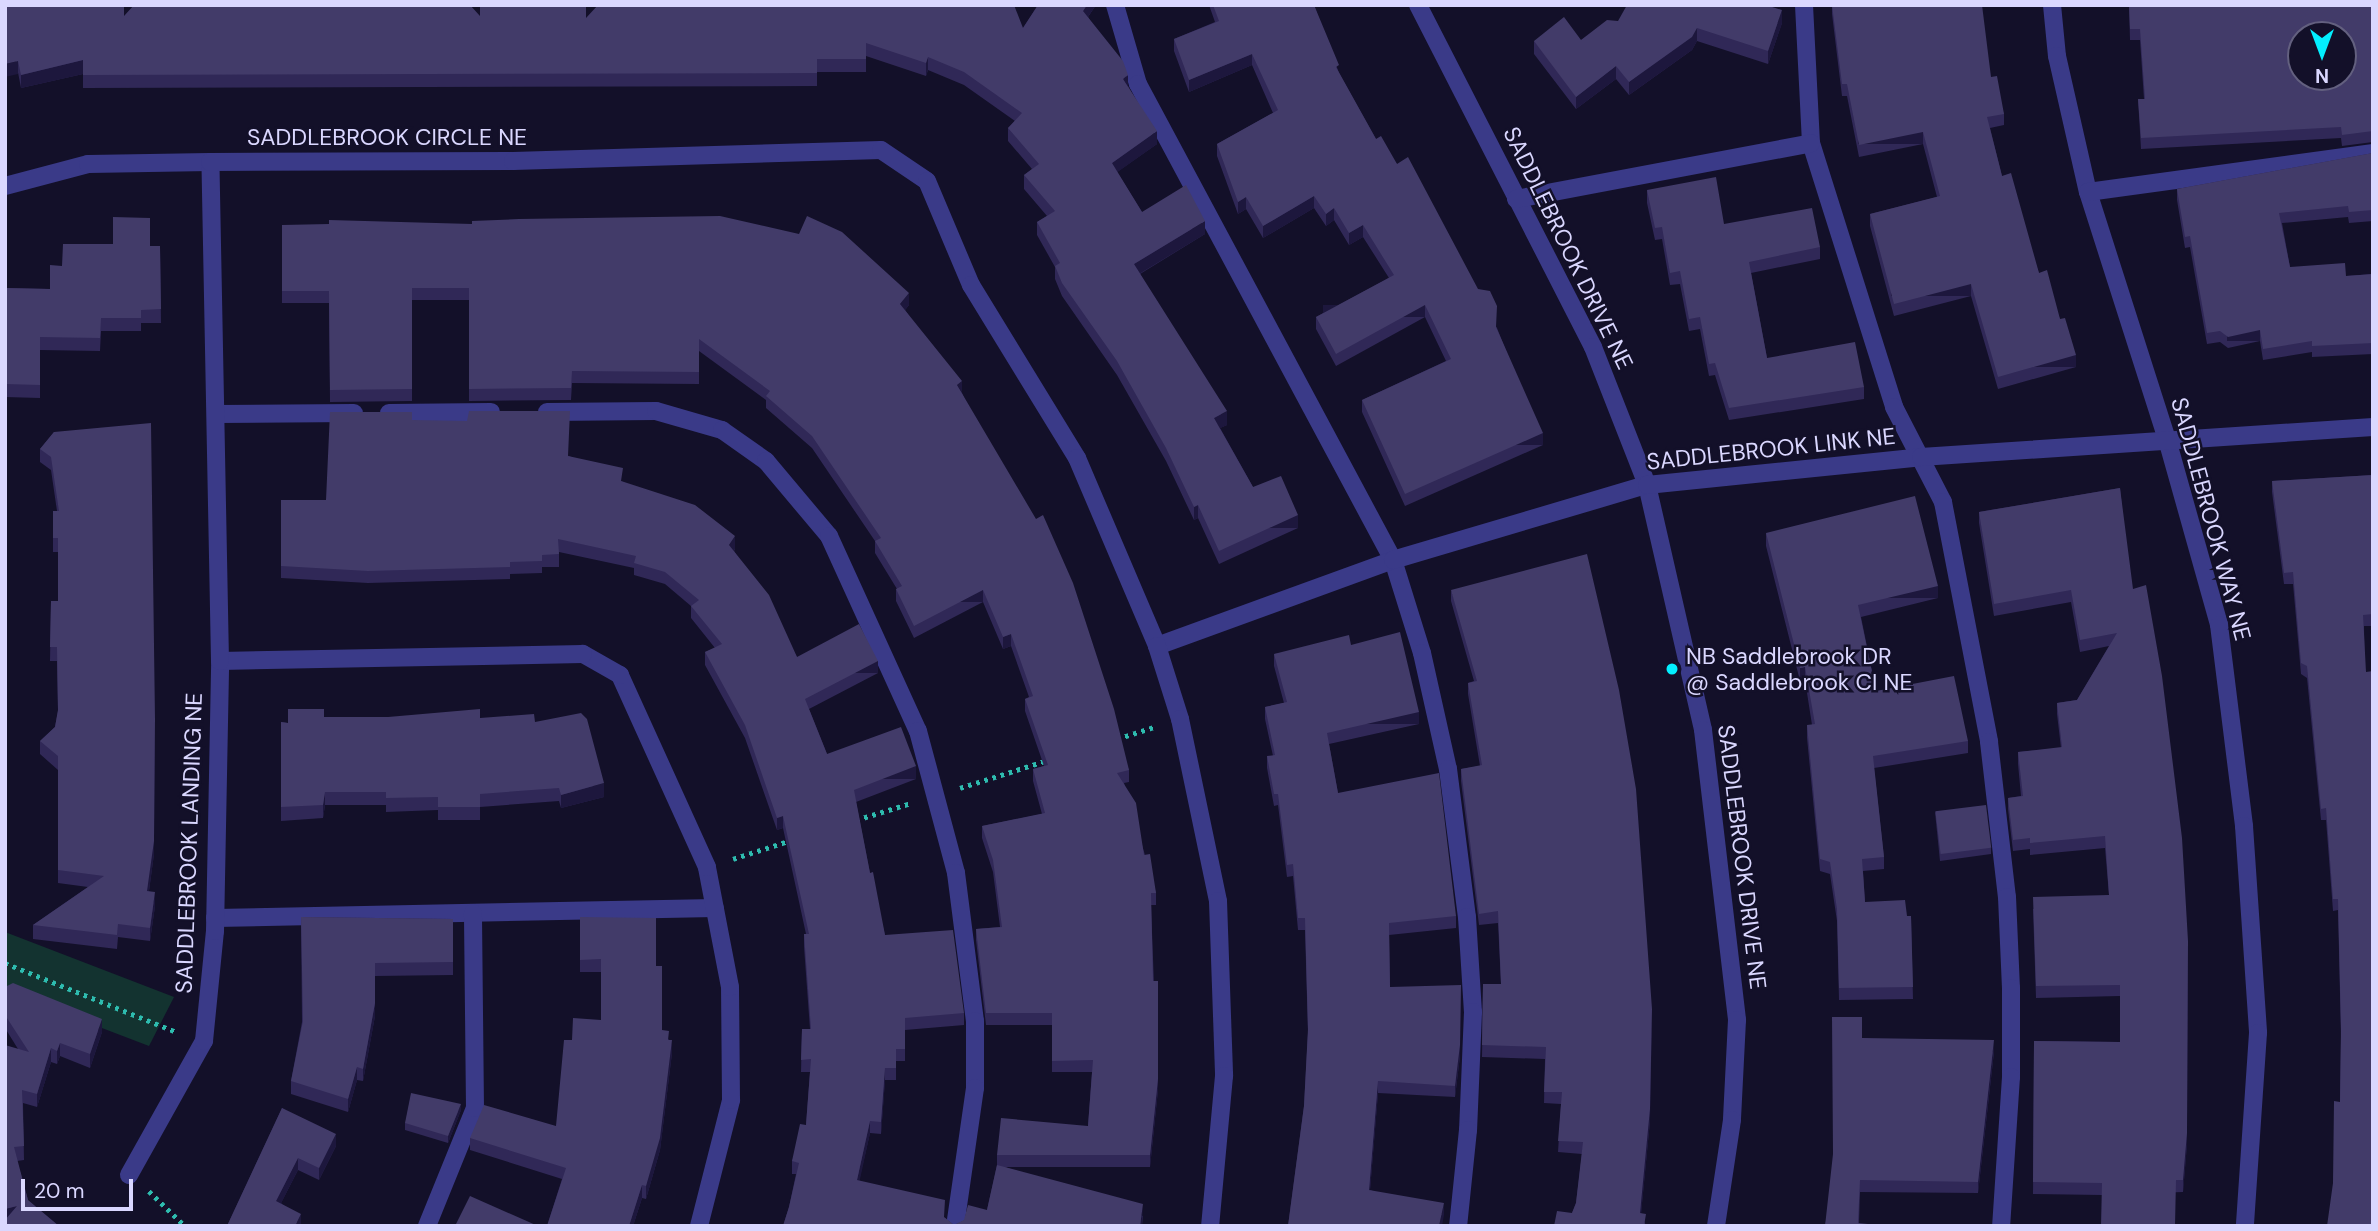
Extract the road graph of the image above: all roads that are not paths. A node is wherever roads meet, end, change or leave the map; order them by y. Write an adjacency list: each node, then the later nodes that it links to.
1 (1115, 5): 18 (street)
2 (1418, 5): 10 (street, SADDLEBROOK DRIVE NE)
3 (1804, 5): 5 (street)
4 (2052, 5): 9 (street, SADDLEBROOK WAY NE)
5 (1811, 143): 10 (street); 16 (street)
6 (2373, 153): 9 (street)
7 (210, 162): 8 (street, SADDLEBROOK CIRCLE NE); 13 (street); 19 (street, SADDLEBROOK CIRCLE NE)
8 (5, 186)
9 (2088, 192): 15 (street, SADDLEBROOK WAY NE)
10 (1516, 199): 17 (street, SADDLEBROOK DRIVE NE)
11 (505, 412): 13 (street)
12 (533, 412): 27 (street)
13 (217, 414): 20 (street)
14 (2373, 427): 15 (street, SADDLEBROOK LINK NE)
15 (2168, 443): 16 (street, SADDLEBROOK LINK NE); 32 (street, SADDLEBROOK WAY NE)
16 (1921, 457): 17 (street, SADDLEBROOK LINK NE); 31 (street)
17 (1647, 485): 18 (street, SADDLEBROOK LINK NE); 30 (street, SADDLEBROOK DRIVE NE)
18 (1393, 560): 19 (street, SADDLEBROOK LINK NE); 29 (street)
19 (1157, 646): 28 (street, SADDLEBROOK CIRCLE NE)
20 (220, 661): 21 (street); 23 (street, SADDLEBROOK LANDING NE)
21 (715, 908): 22 (street); 26 (street)
22 (473, 913): 23 (street); 25 (street)
23 (215, 918): 24 (street, SADDLEBROOK LANDING NE)
24 (129, 1175)
25 (426, 1226)
26 (699, 1226)
27 (955, 1226)
28 (1210, 1226)
29 (1458, 1226)
30 (1716, 1226)
31 (2001, 1226)
32 (2245, 1226)

